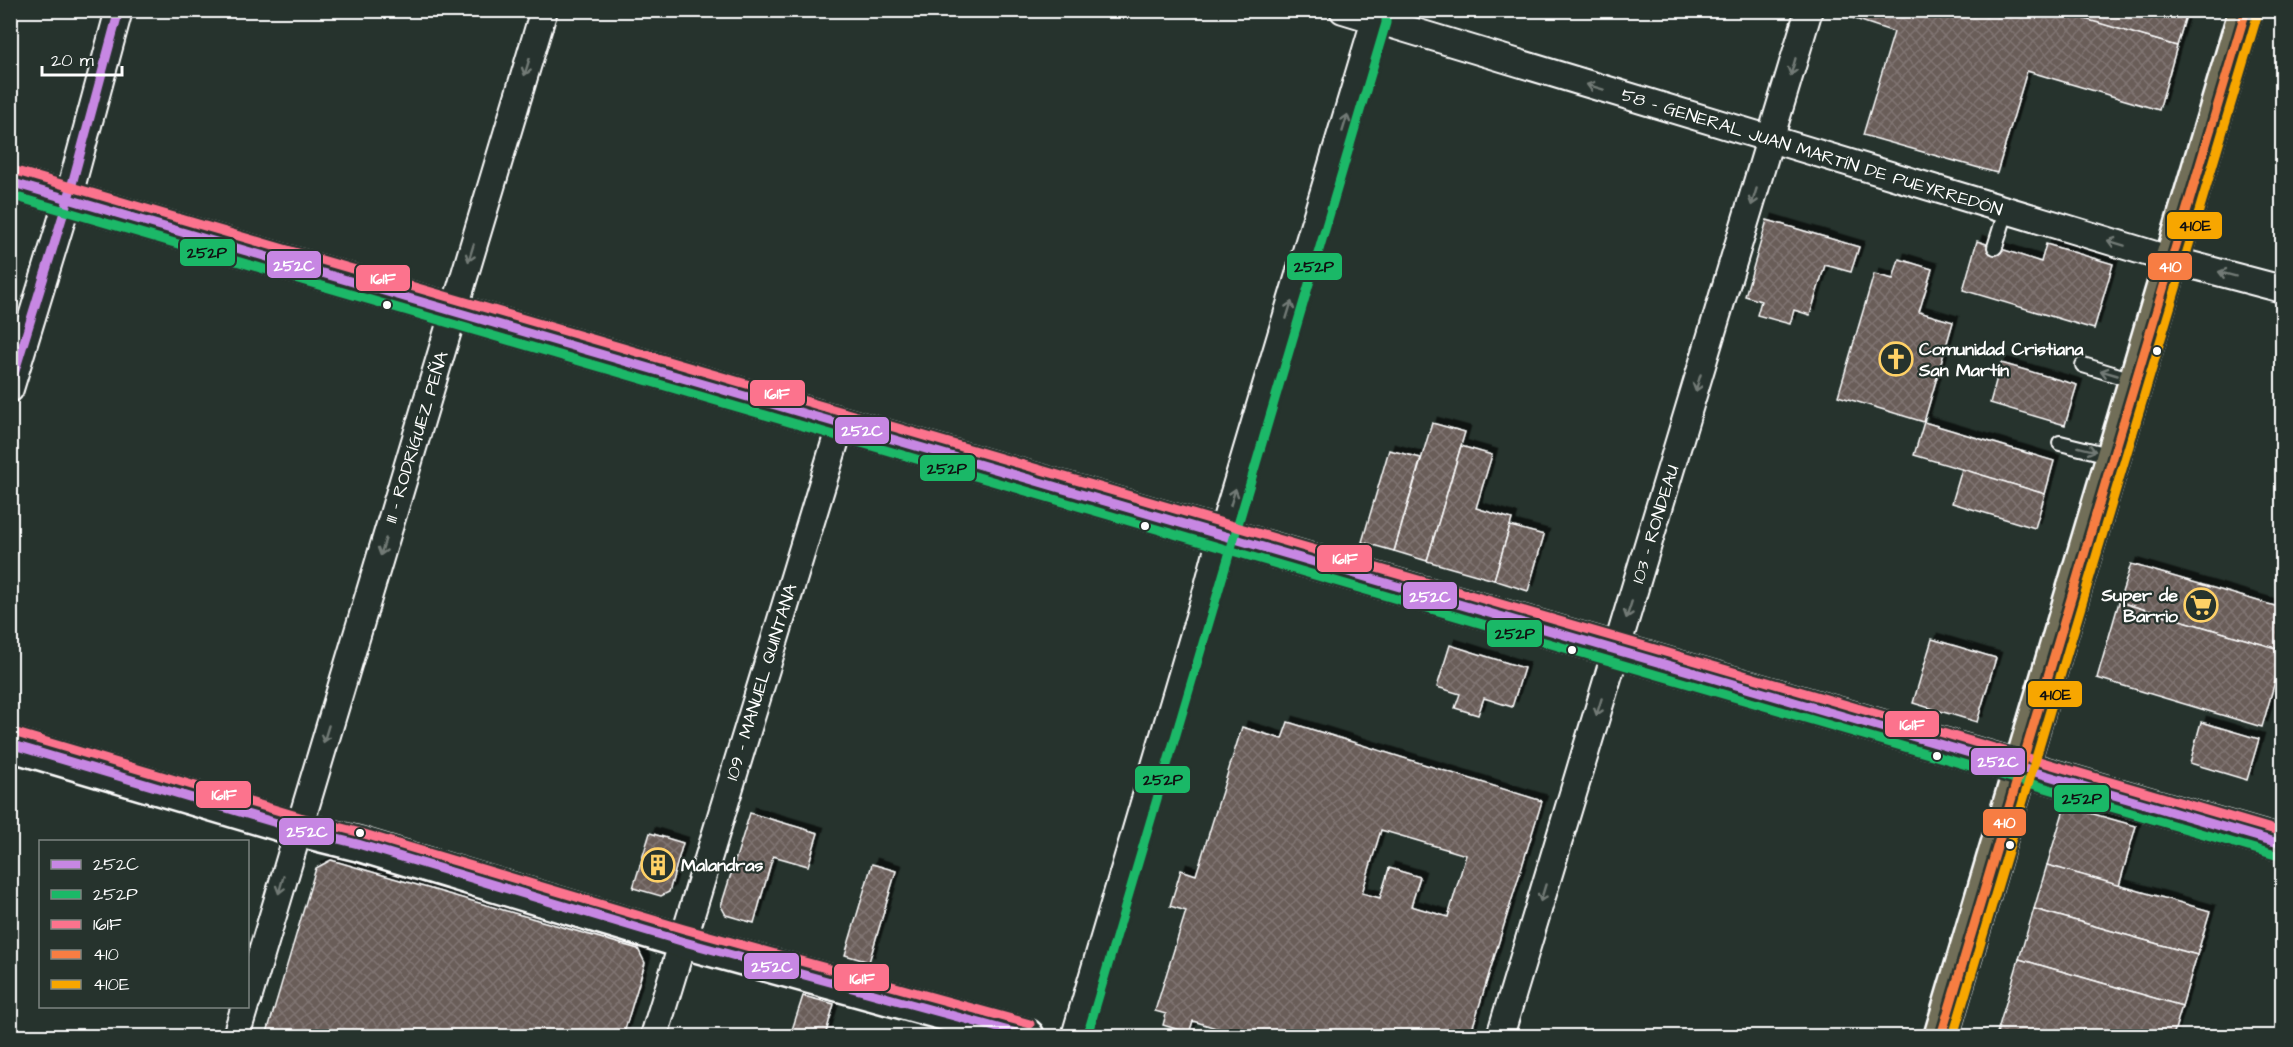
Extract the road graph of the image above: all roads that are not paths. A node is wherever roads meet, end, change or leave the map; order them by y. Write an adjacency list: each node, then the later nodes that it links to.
1 (119, 10): 9 (street)
2 (544, 10): 14 (street, 111 - RODRÍGUEZ PEÑA, one-way to 14)
3 (1343, 10): 6 (street, 58 - GENERAL JUAN MARTÍN DE PUEYRREDÓN)
4 (1809, 10): 7 (street, 103 - RONDEAU, one-way to 7)
5 (2246, 10): 12 (main road)
6 (1377, 15): 7 (street, 58 - GENERAL JUAN MARTÍN DE PUEYRREDÓN, one-way to 6); 21 (street, one-way to 6)
7 (1772, 141): 10 (street, 58 - GENERAL JUAN MARTÍN DE PUEYRREDÓN); 22 (street, 103 - RONDEAU, one-way to 22)
8 (10, 182): 9 (street)
9 (68, 199): 14 (street); 17 (street)
10 (2006, 210): 11 (lane); 12 (street, 58 - GENERAL JUAN MARTÍN DE PUEYRREDÓN, one-way to 10)
11 (1995, 247)
12 (2172, 260): 13 (street, 58 - GENERAL JUAN MARTÍN DE PUEYRREDÓN, one-way to 12); 16 (main road)
13 (2283, 289)
14 (454, 310): 18 (street); 25 (street, 111 - RODRÍGUEZ PEÑA, one-way to 25)
15 (2083, 365): 16 (lane, one-way to 15)
16 (2136, 381): 20 (main road)
17 (10, 389)
18 (841, 423): 21 (street); 27 (street, 109 - MANUEL QUINTANA)
19 (2060, 443): 20 (lane, one-way to 20)
20 (2114, 456): 24 (main road)
21 (1222, 533): 22 (street); 33 (street)
22 (1616, 651): 24 (street); 34 (street, 103 - RONDEAU, one-way to 34)
23 (10, 744): 25 (street)
24 (2021, 766): 26 (street); 35 (main road)
25 (297, 829): 27 (street); 28 (street, 111 - RODRÍGUEZ PEÑA, one-way to 28)
26 (2283, 844)
27 (681, 941): 31 (street, 109 - MANUEL QUINTANA); 32 (street)
28 (249, 996)
29 (244, 1008): 30 (street)
30 (236, 1036)
31 (654, 1036)
32 (1027, 1036)
33 (1075, 1036)
34 (1500, 1036)
35 (1941, 1036)

